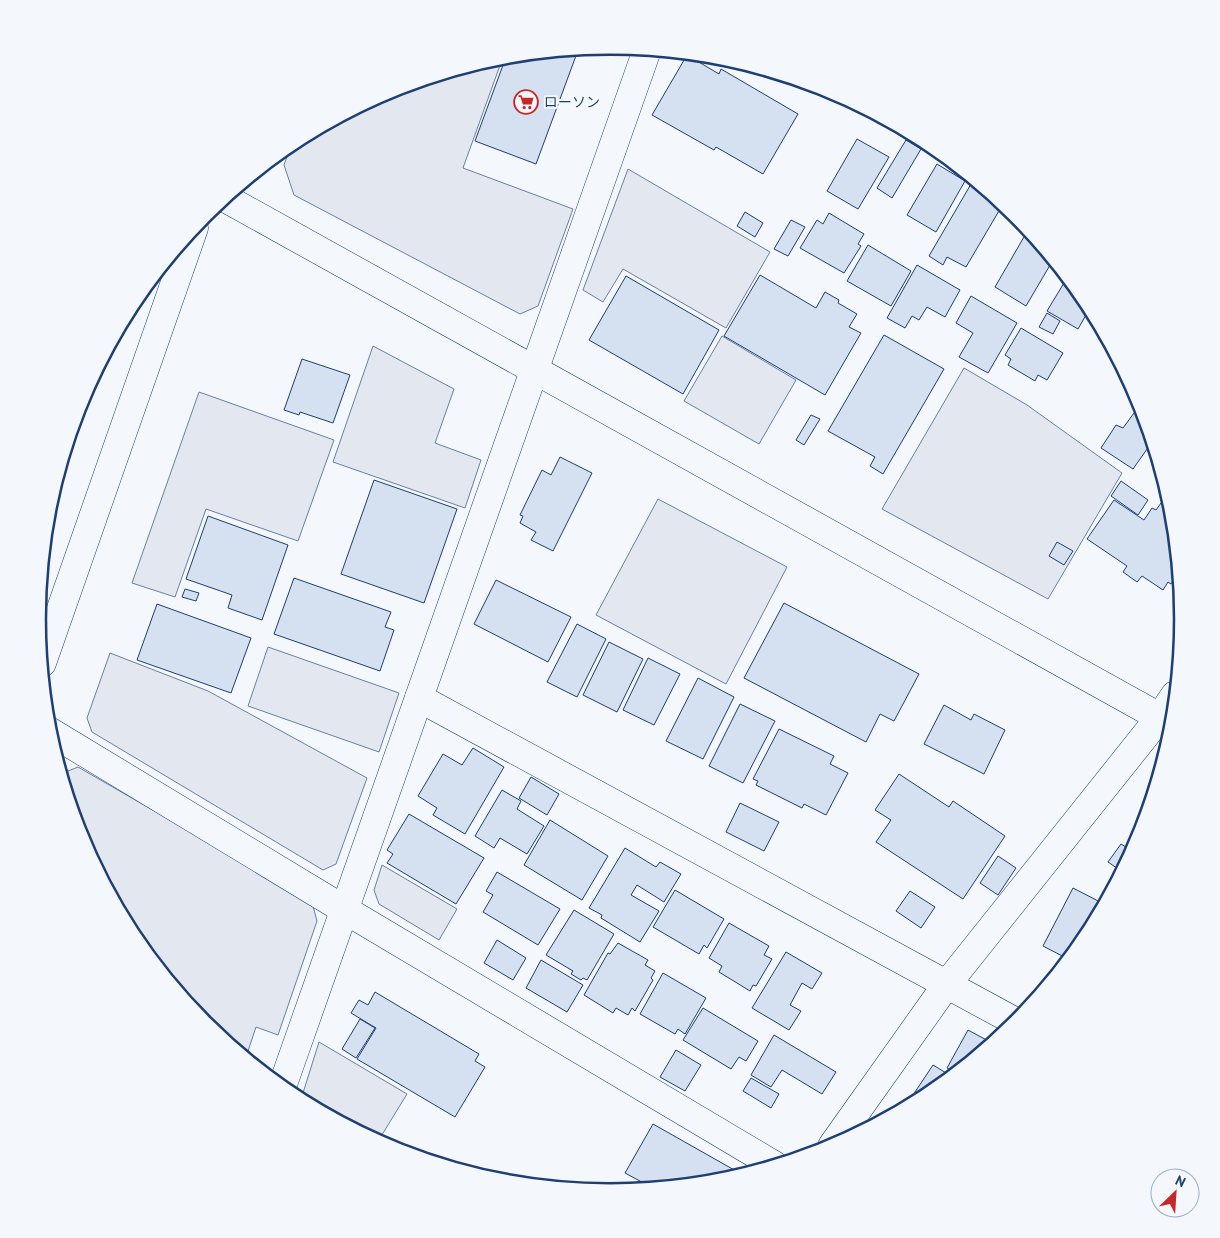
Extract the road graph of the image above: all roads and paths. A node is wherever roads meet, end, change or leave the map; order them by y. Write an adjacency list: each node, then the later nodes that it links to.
1 (645, 56): 4 (street)
2 (231, 201): 4 (street)
3 (188, 245): 5 (street)
4 (534, 370): 6 (street); 7 (street)
5 (47, 649)
6 (419, 698): 10 (street); 11 (street)
7 (1166, 710)
8 (1165, 717): 11 (street)
9 (59, 738): 10 (street)
10 (344, 910): 13 (street); 15 (street)
11 (947, 984): 12 (street); 14 (street)
12 (1009, 1018)
13 (285, 1079)
14 (841, 1133)
15 (767, 1161)

